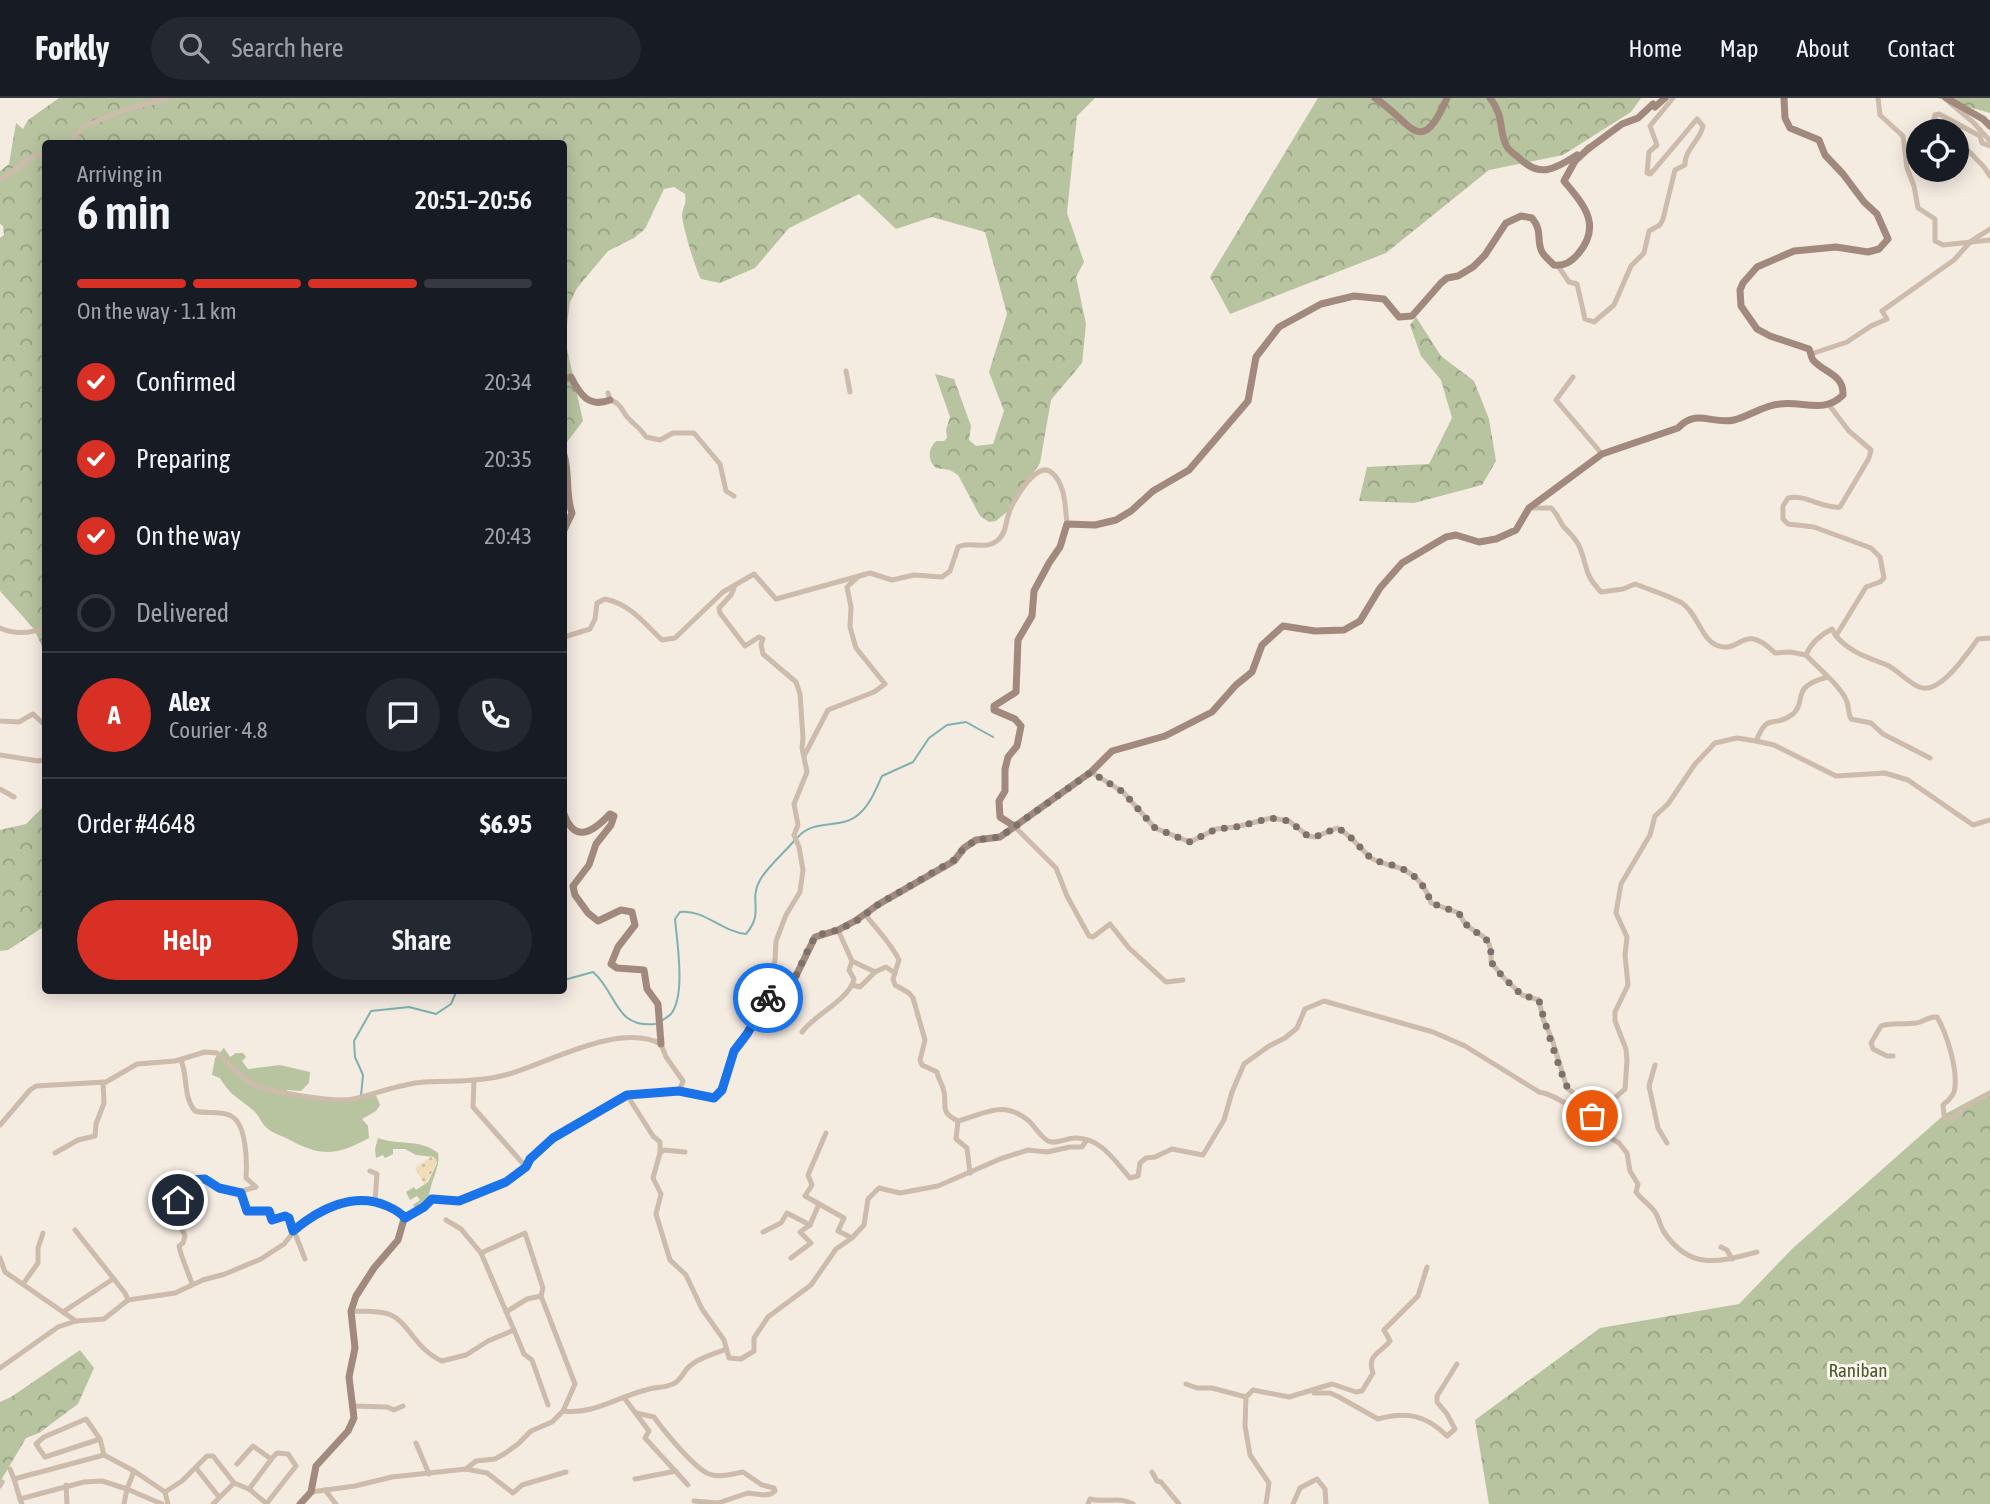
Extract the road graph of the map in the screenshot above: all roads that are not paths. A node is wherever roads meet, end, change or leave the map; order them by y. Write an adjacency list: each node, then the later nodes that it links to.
1 (168, 98): 15 (street)
2 (1375, 98): 3 (main road)
3 (1447, 98)
4 (1490, 98): 17 (main road)
5 (1665, 98): 10 (main road)
6 (1673, 98): 25 (street)
7 (1784, 98): 26 (main road)
8 (1878, 98): 24 (street)
9 (1945, 98): 13 (main road); 16 (street)
10 (1652, 101): 17 (main road)
11 (1935, 119): 12 (street)
12 (1949, 119)
13 (1988, 122)
14 (1969, 130): 16 (street)
15 (72, 140)
16 (1990, 144)
17 (1589, 148): 25 (main road)
18 (1969, 151): 20 (street)
19 (42, 153): 21 (street)
20 (1990, 176)
21 (0, 180)
22 (1990, 229): 24 (street)
23 (1990, 240): 24 (street)
24 (1970, 241): 26 (street)
25 (1558, 266): 38 (main road)
26 (1811, 354): 32 (main road)
27 (846, 371): 30 (street)
28 (1573, 377): 33 (street)
29 (567, 378): 31 (main road)
30 (850, 392)
31 (609, 397): 35 (street)
32 (1829, 405): 33 (main road); 44 (street)
33 (1602, 454): 36 (main road)
34 (567, 464): 37 (main road)
35 (734, 496)
36 (1529, 508): 46 (street); 55 (main road)
37 (567, 524)
38 (1067, 524): 39 (street); 60 (main road)
39 (859, 576): 40 (street); 52 (street)
40 (734, 587): 43 (street); 52 (street)
41 (0, 628): 42 (street)
42 (42, 629)
43 (567, 636)
44 (1836, 636): 45 (street); 46 (street)
45 (1990, 638)
46 (1806, 655): 47 (street)
47 (1828, 677): 50 (street); 53 (street)
48 (0, 721): 49 (street)
49 (42, 722)
50 (1756, 741): 59 (street); 79 (street)
51 (0, 755): 54 (street)
52 (804, 756): 68 (street)
53 (1930, 758)
54 (42, 760)
55 (1091, 772): 60 (main road); 79 (street)
56 (0, 789): 57 (street)
57 (14, 797)
58 (567, 820): 70 (main road)
59 (1990, 820)
60 (1014, 826): 61 (main road); 66 (street)
61 (864, 914): 62 (main road); 65 (street)
62 (838, 930): 63 (street); 68 (main road)
63 (852, 961): 64 (street); 67 (street)
64 (875, 972): 65 (street); 67 (street)
65 (895, 973): 80 (street)
66 (1183, 980)
67 (852, 985): 69 (street)
68 (773, 994): 76 (main road)
69 (802, 1032)
70 (661, 1044): 74 (street); 76 (street)
71 (1893, 1056): 77 (street)
72 (181, 1060): 74 (street); 75 (street); 91 (street)
73 (1655, 1065): 84 (street)
74 (474, 1080): 88 (street)
75 (103, 1082): 81 (street); 86 (street)
76 (679, 1091): 78 (main road)
77 (1990, 1094)
78 (627, 1095): 87 (street); 88 (main road)
79 (1592, 1116): 83 (street); 108 (street)
80 (958, 1121): 83 (street); 90 (street)
81 (0, 1125)
82 (826, 1133): 93 (street)
83 (1086, 1141): 90 (street)
84 (1667, 1143)
85 (685, 1152): 87 (street)
86 (55, 1153)
87 (660, 1153): 121 (street)
88 (526, 1167): 94 (main road)
89 (370, 1171): 92 (street)
90 (970, 1173): 101 (street)
91 (241, 1193): 98 (street); 113 (street)
92 (375, 1201): 94 (street); 98 (street)
93 (819, 1203): 96 (street); 101 (street)
94 (405, 1218): 116 (main road)
95 (446, 1220): 104 (street)
96 (810, 1225): 99 (street); 106 (street)
97 (75, 1230): 111 (street)
98 (293, 1231): 107 (street); 113 (street)
99 (763, 1232)
100 (43, 1233): 112 (street)
101 (852, 1238): 121 (street)
102 (1721, 1247): 108 (street)
103 (1757, 1252): 108 (street)
104 (481, 1253): 114 (street); 118 (street)
105 (0, 1258): 109 (street)
106 (791, 1258)
107 (305, 1259)
108 (1732, 1259)
109 (1, 1266): 112 (street)
110 (1427, 1267): 125 (street)
111 (113, 1279): 115 (street); 117 (street)
112 (23, 1284): 117 (street)
113 (192, 1284): 115 (street)
114 (541, 1296): 118 (street); 131 (street)
115 (128, 1300): 119 (street)
116 (351, 1311): 120 (street); 129 (main road)
117 (63, 1312): 119 (street)
118 (506, 1312): 120 (street)
119 (76, 1321): 123 (street)
120 (514, 1330): 128 (street)
121 (726, 1349): 127 (street)
122 (1457, 1364): 125 (street)
123 (0, 1368)
124 (1186, 1384): 126 (street)
125 (1311, 1392): 126 (street)
126 (1246, 1397): 170 (street)
127 (625, 1399): 131 (street); 132 (street)
128 (548, 1405)
129 (354, 1406): 130 (street); 155 (main road)
130 (403, 1406)
131 (563, 1411): 140 (street)
132 (636, 1413): 142 (street); 158 (street)
133 (100, 1439): 133 (street); 135 (street)
134 (416, 1443): 145 (street)
135 (104, 1455): 141 (street); 146 (street)
136 (271, 1459): 137 (street); 152 (street); 164 (street)
137 (237, 1464)
138 (196, 1468): 148 (street); 154 (street); 156 (street)
139 (10, 1469): 146 (street)
140 (466, 1469): 143 (street); 145 (street)
141 (134, 1471): 151 (street); 154 (street)
142 (676, 1471): 147 (street); 150 (street)
143 (566, 1472)
144 (1152, 1472): 169 (street)
145 (429, 1475): 153 (street)
146 (14, 1479): 157 (street)
147 (635, 1479)
148 (234, 1483): 152 (street); 156 (street)
149 (66, 1485): 151 (street); 157 (street); 159 (street)
150 (688, 1485)
151 (127, 1489): 160 (street); 161 (street)
152 (248, 1489): 164 (street)
153 (325, 1490): 155 (street); 166 (street)
154 (165, 1492): 162 (street)
155 (311, 1492): 165 (main road)
156 (219, 1497): 163 (street)
157 (21, 1501)
158 (694, 1501)
159 (67, 1504)
160 (124, 1504)
161 (162, 1504)
162 (168, 1504)
163 (213, 1504)
164 (267, 1504)
165 (300, 1504)
166 (336, 1504)
167 (1088, 1504): 168 (street)
168 (1133, 1504)
169 (1179, 1504)
170 (1266, 1504)
171 (1293, 1504): 172 (street)
172 (1326, 1504)

